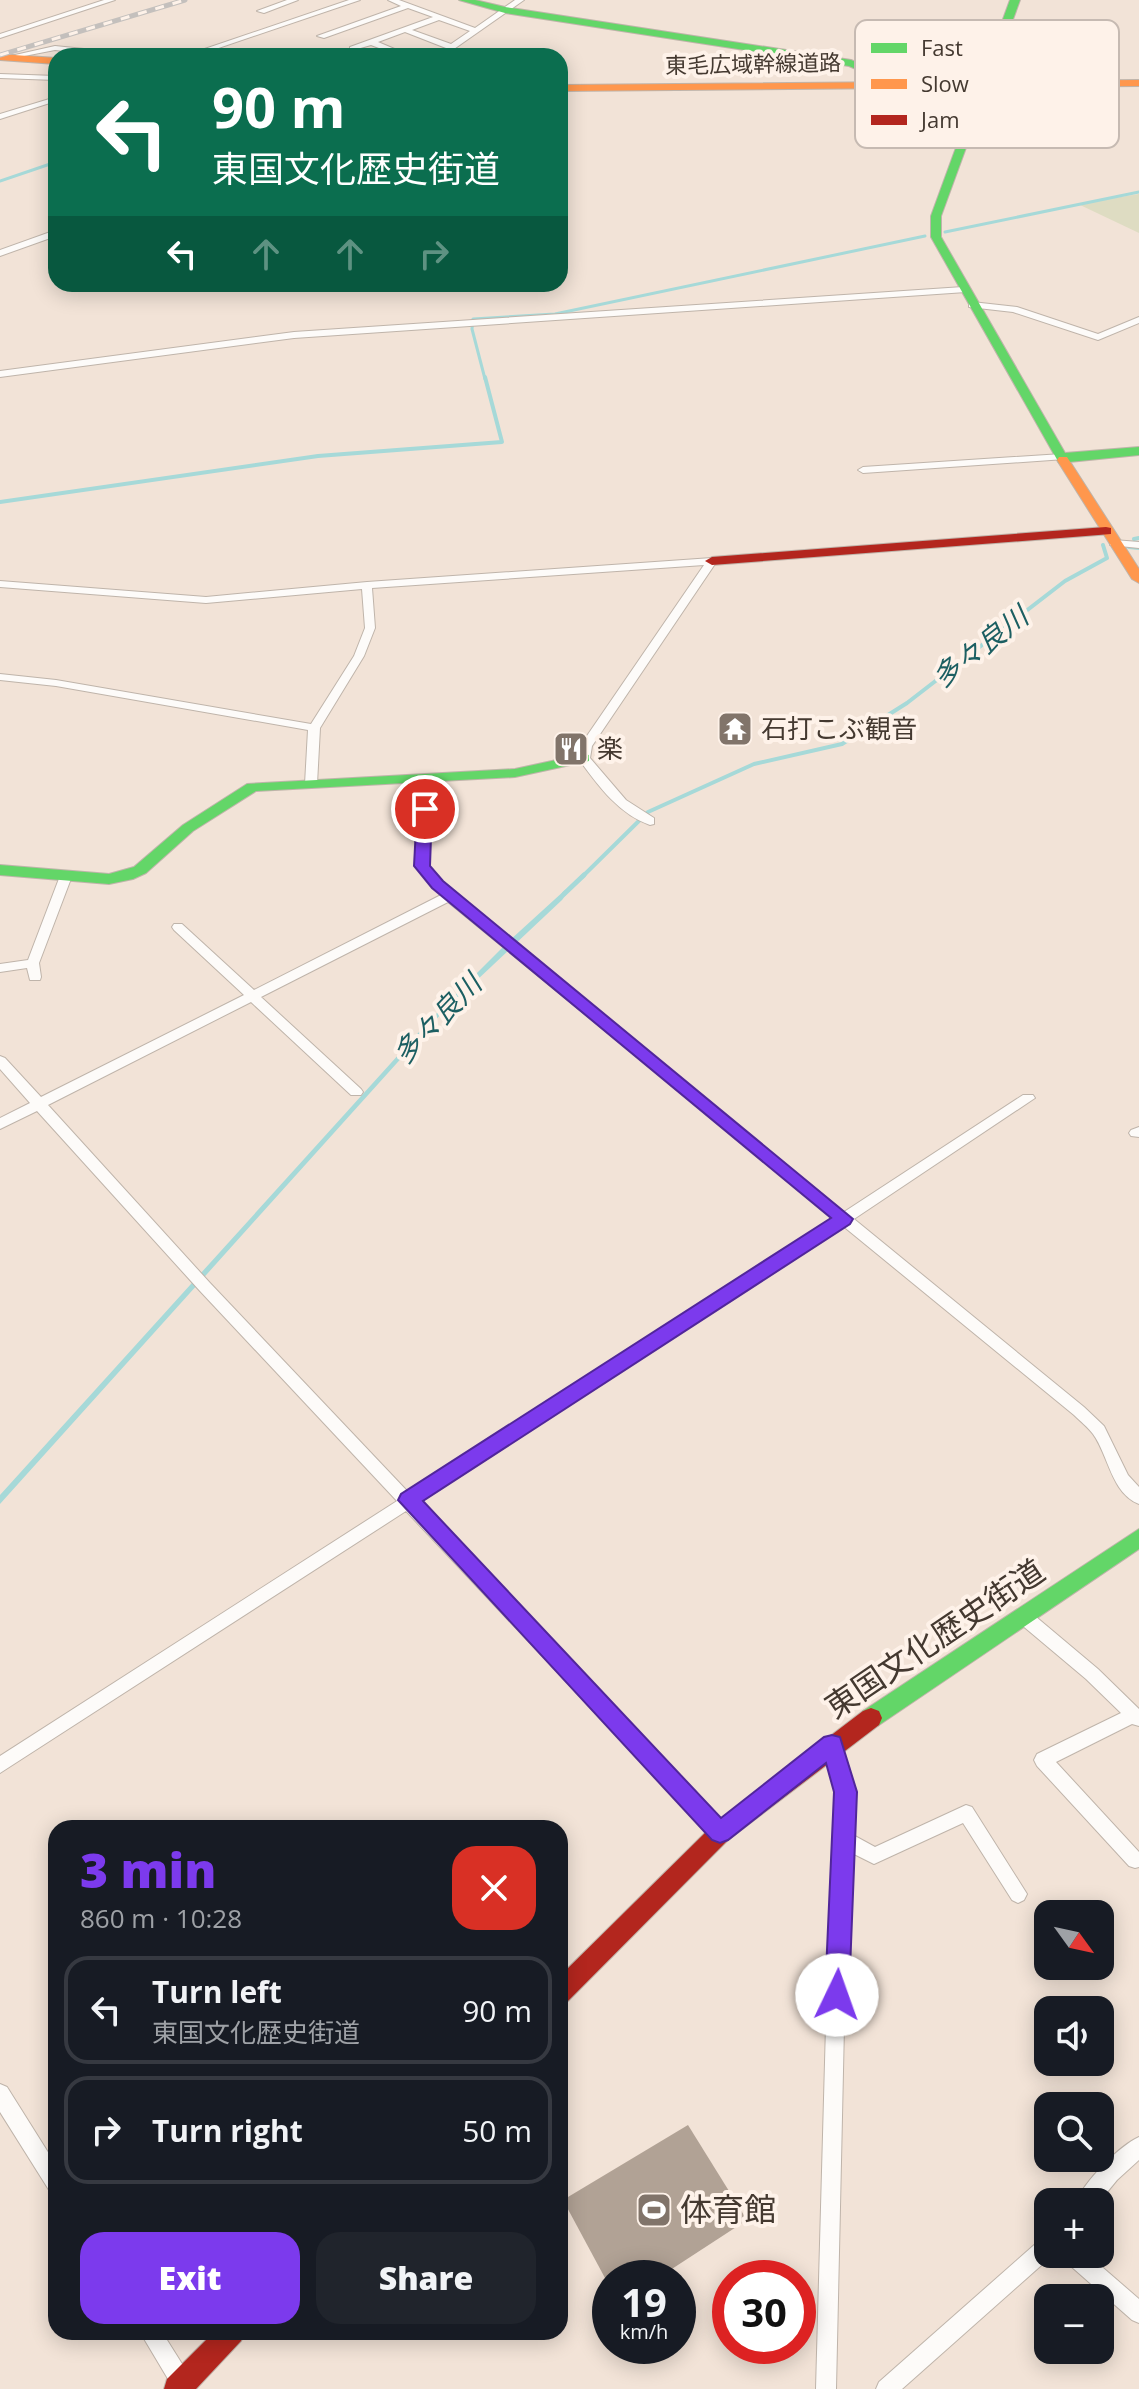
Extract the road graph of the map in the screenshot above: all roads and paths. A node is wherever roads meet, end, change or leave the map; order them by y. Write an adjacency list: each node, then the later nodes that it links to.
1 (111, 0): 14 (street)
2 (294, 0): 9 (street)
3 (356, 0): 18 (street)
4 (392, 0): 8 (street)
5 (464, 0): 7 (main road)
6 (1015, 0): 11 (main road)
7 (513, 5): 13 (street); 24 (main road)
8 (407, 6): 10 (street); 15 (street)
9 (261, 11)
10 (438, 18): 12 (street); 13 (street)
11 (1008, 20)
12 (405, 30): 16 (street); 17 (street)
13 (476, 31): 17 (street)
14 (0, 36)
15 (321, 36)
16 (371, 42): 19 (street); 20 (street)
17 (451, 47)
18 (212, 48)
19 (356, 48)
20 (386, 48)
21 (48, 49): 22 (street)
22 (7, 58): 23 (main road)
23 (48, 62)
24 (855, 65)
25 (0, 76): 26 (street)
26 (48, 78)
27 (1119, 86): 28 (main road, 東毛広域幹線道路)
28 (1139, 86)
29 (855, 87): 32 (main road, 東毛広域幹線道路)
30 (855, 89): 31 (main road, 東毛広域幹線道路)
31 (568, 90)
32 (568, 90)
33 (48, 102): 34 (street)
34 (0, 117)
35 (962, 148): 38 (main road)
36 (48, 236): 37 (street)
37 (0, 253)
38 (968, 298): 39 (street); 40 (street); 42 (main road)
39 (1139, 320)
40 (0, 374)
41 (1139, 451): 42 (main road)
42 (1062, 457): 43 (street); 44 (main road)
43 (863, 470)
44 (1110, 537): 45 (street); 46 (main road); 47 (main road)
45 (1139, 545)
46 (712, 561): 49 (street); 52 (street)
47 (1139, 579)
48 (0, 584): 49 (street)
49 (367, 585): 51 (street)
50 (0, 677): 51 (street)
51 (314, 728): 54 (street)
52 (584, 758): 53 (main road); 55 (street)
53 (426, 780): 54 (main road); 58 (street)
54 (311, 784): 57 (main road)
55 (650, 821)
56 (0, 870): 57 (main road)
57 (66, 876): 60 (street)
58 (449, 896): 61 (street); 67 (street)
59 (178, 927): 61 (street)
60 (0, 968)
61 (254, 995): 63 (street); 65 (street)
62 (0, 1061): 65 (street)
63 (356, 1092)
64 (1028, 1098): 67 (street)
65 (40, 1105): 66 (street); 69 (street)
66 (0, 1124)
67 (844, 1219): 68 (street); 69 (street)
68 (1139, 1498)
69 (409, 1500): 74 (street); 75 (street)
70 (1139, 1538): 71 (main road, 東国文化歴史街道)
71 (1023, 1616): 72 (street); 73 (main road, 東国文化歴史街道)
72 (1136, 1718): 77 (street)
73 (832, 1745): 75 (main road, 東国文化歴史街道); 76 (street)
74 (0, 1765)
75 (720, 1833): 79 (main road, 東国文化歴史街道)
76 (844, 1839): 78 (street); 90 (street)
77 (1135, 1860)
78 (1018, 1894)
79 (568, 1985)
80 (0, 2094): 82 (street)
81 (1139, 2147): 83 (street)
82 (48, 2170)
83 (1098, 2188)
84 (1034, 2258): 91 (street)
85 (1088, 2268): 86 (street)
86 (1139, 2313)
87 (154, 2340): 89 (street)
88 (224, 2340): 89 (main road)
89 (180, 2386)
90 (826, 2389)
91 (886, 2389)

